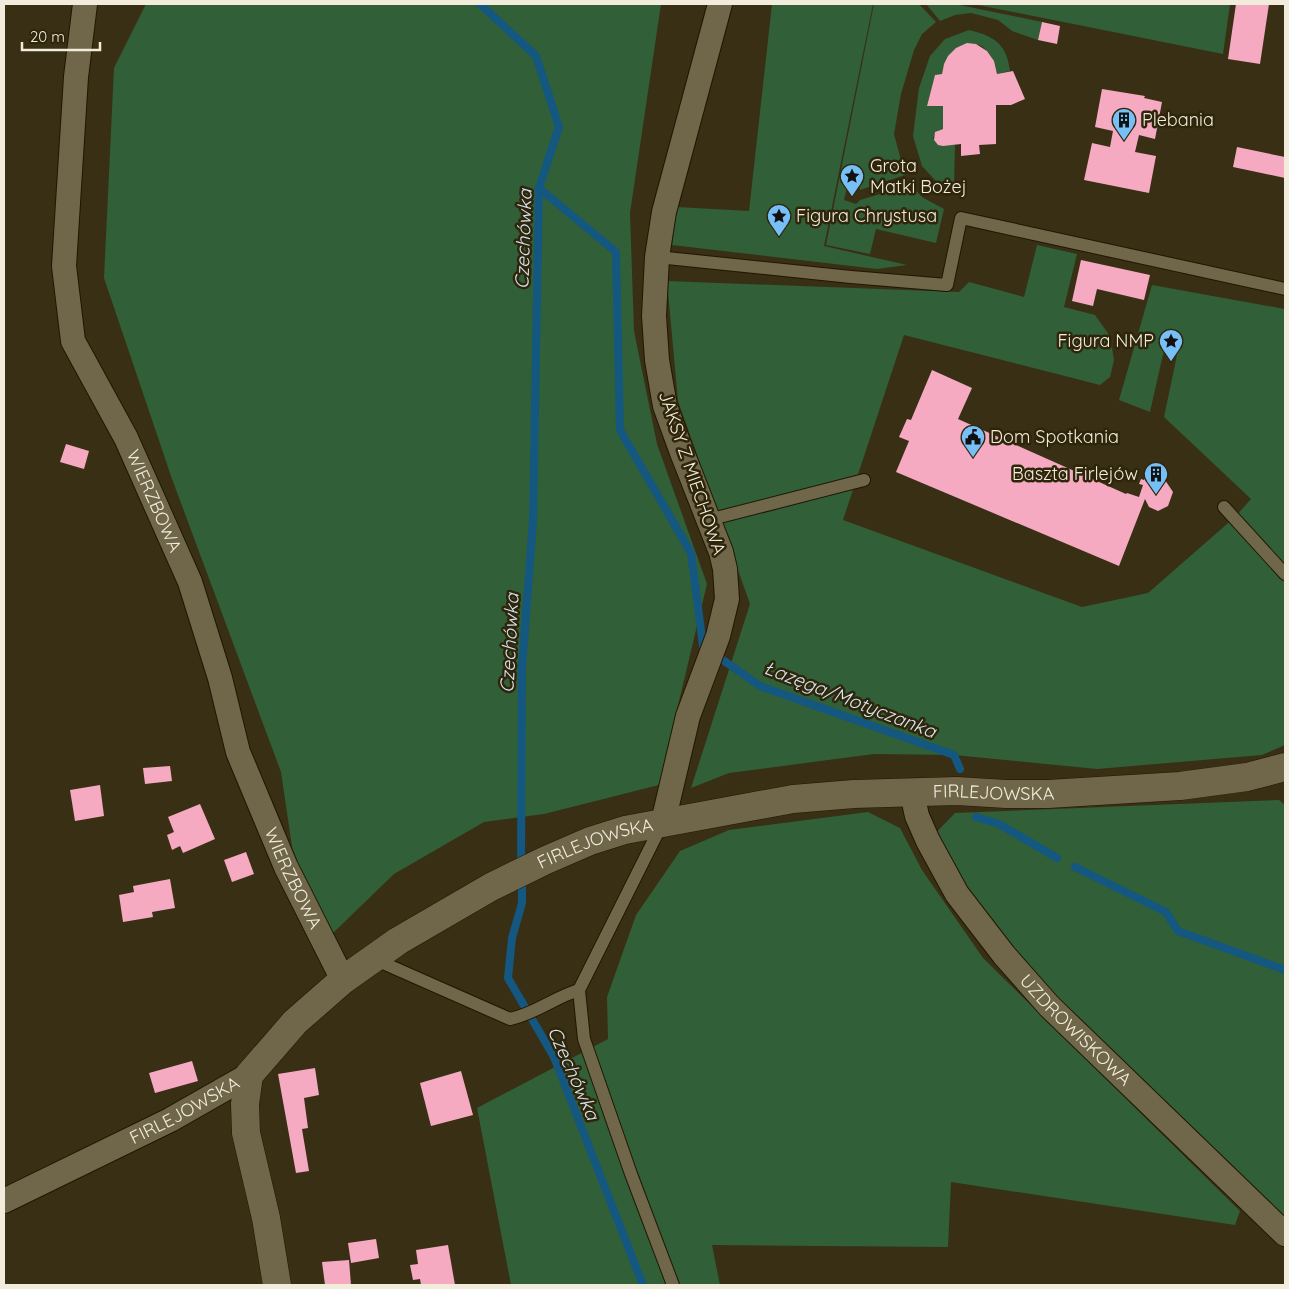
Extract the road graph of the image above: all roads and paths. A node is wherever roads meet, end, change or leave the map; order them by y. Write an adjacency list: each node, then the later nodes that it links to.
1 (85, 4): 13 (street, WIERZBOWA)
2 (720, 4): 3 (street, JAKSY Z MIECHOWA)
3 (657, 256): 4 (lane); 7 (street, JAKSY Z MIECHOWA)
4 (1285, 289)
5 (864, 480): 7 (lane)
6 (1224, 507): 8 (lane)
7 (708, 520): 11 (street, JAKSY Z MIECHOWA)
8 (1285, 574)
9 (1285, 767): 10 (street, FIRLEJOWSKA)
10 (912, 793): 11 (street, FIRLEJOWSKA); 17 (street, UZDROWISKOWA)
11 (663, 822): 12 (street, FIRLEJOWSKA); 14 (lane)
12 (374, 959): 13 (street, FIRLEJOWSKA); 14 (lane)
13 (343, 980): 15 (street, FIRLEJOWSKA)
14 (579, 990): 19 (lane)
15 (249, 1076): 16 (street, FIRLEJOWSKA); 18 (street)
16 (4, 1201)
17 (1285, 1234)
18 (277, 1285)
19 (674, 1285)

